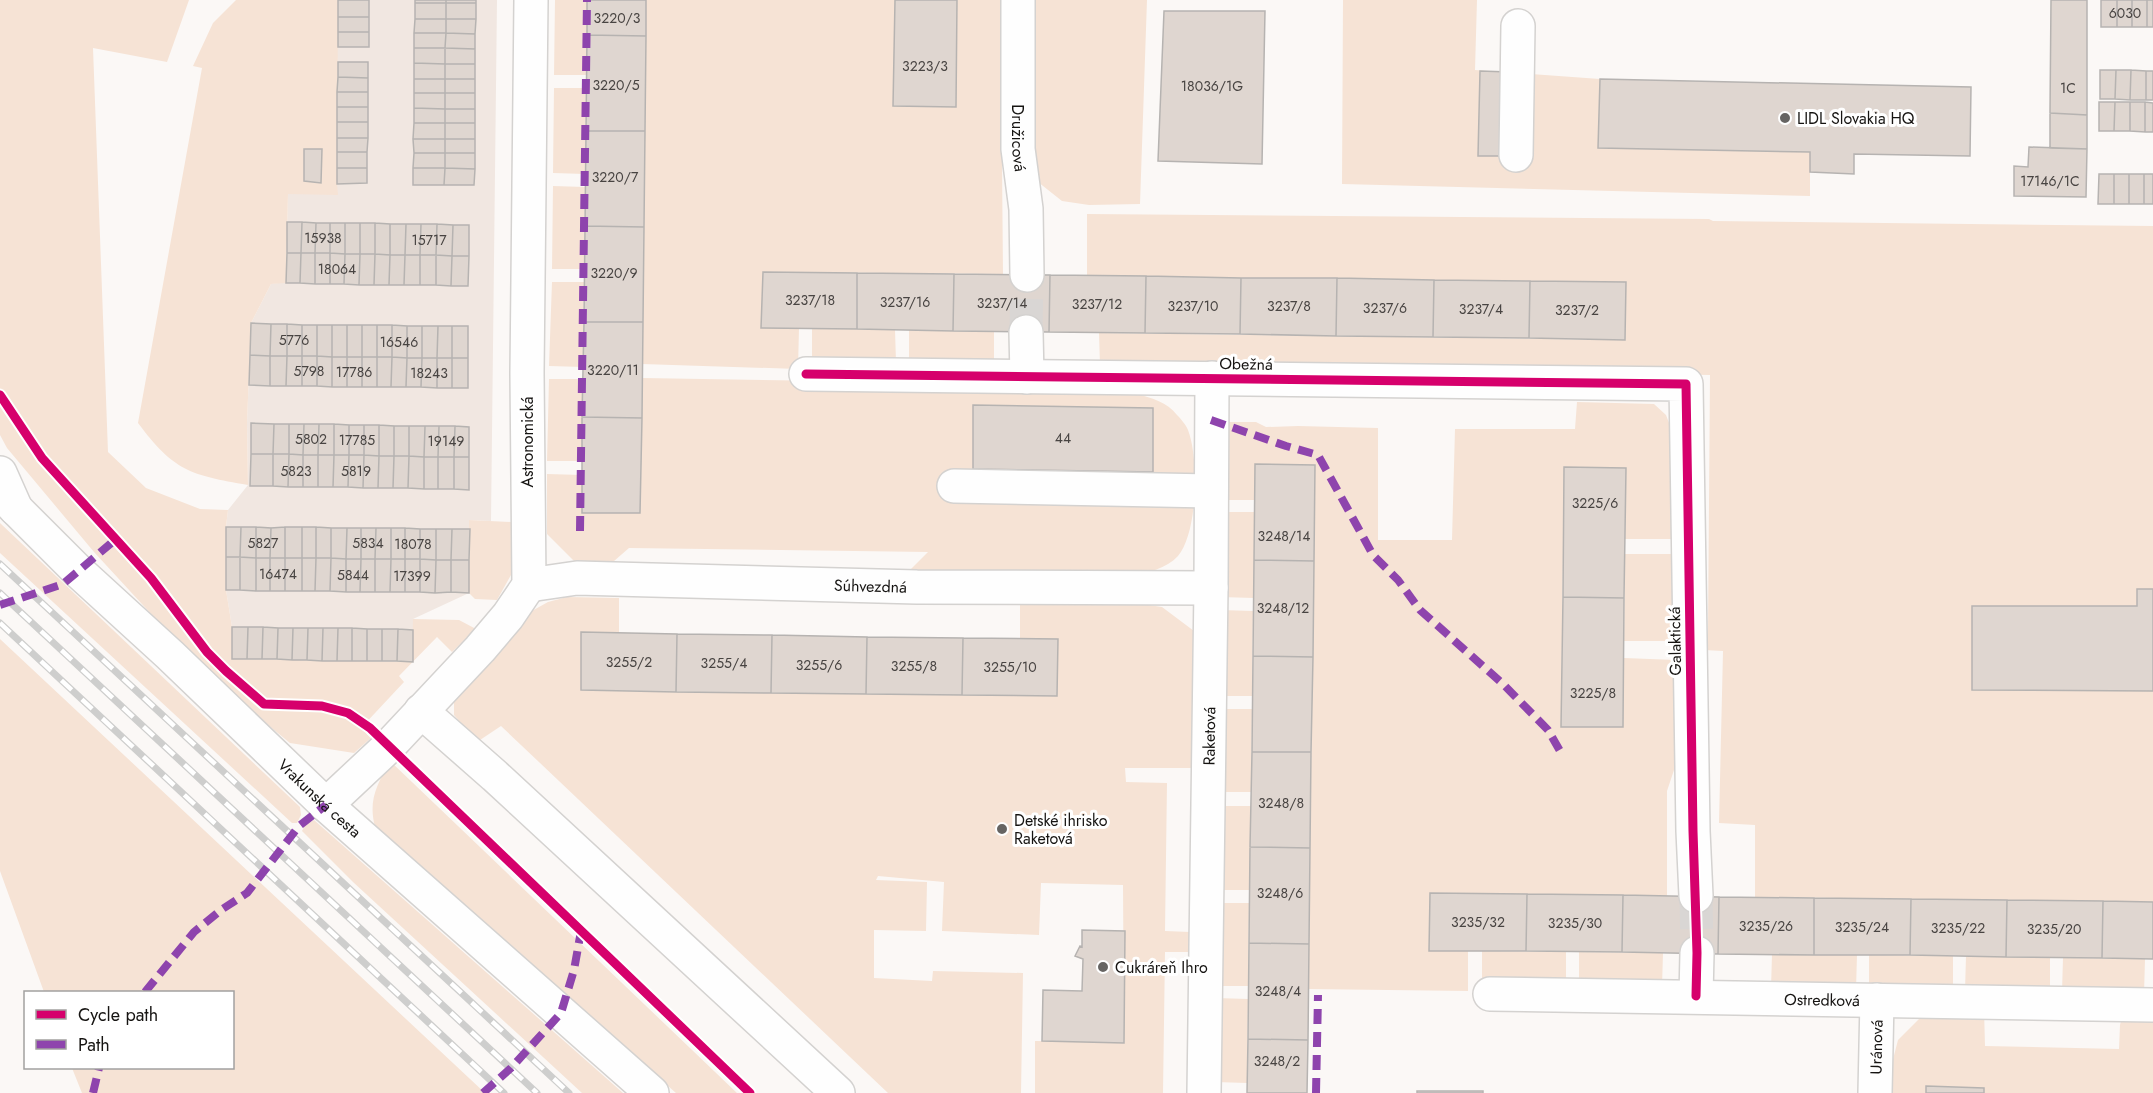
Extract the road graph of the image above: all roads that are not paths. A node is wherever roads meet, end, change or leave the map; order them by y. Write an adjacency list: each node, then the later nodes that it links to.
1 (531, 0): 15 (street, Astronomická)
2 (1018, 0): 5 (street, Družicová)
3 (1518, 26): 4 (street)
4 (1516, 155)
5 (1027, 274)
6 (1026, 332): 8 (street)
7 (806, 374): 8 (street, Obežná)
8 (1026, 376): 9 (street, Obežná)
9 (1212, 378): 10 (street, Obežná); 13 (street, Raketová)
10 (1686, 384): 19 (street, Galaktická)
11 (0, 473): 14 (street)
12 (954, 486): 13 (street)
13 (1211, 491): 16 (street, Raketová)
14 (8, 501): 18 (street, Vrakunská cesta)
15 (529, 585): 16 (street, Súhvezdná); 17 (street)
16 (1211, 588): 27 (street, Raketová)
17 (421, 711): 18 (street); 26 (street)
18 (326, 804): 25 (street, Vrakunská cesta)
19 (1696, 896)
20 (1697, 953): 22 (street)
21 (1490, 994): 22 (street, Ostredková)
22 (1696, 996): 23 (street, Ostredková)
23 (1876, 1000): 24 (street, Ostredková); 28 (street, Uránová)
24 (2153, 1005)
25 (652, 1093)
26 (838, 1093)
27 (1204, 1093)
28 (1875, 1093)

